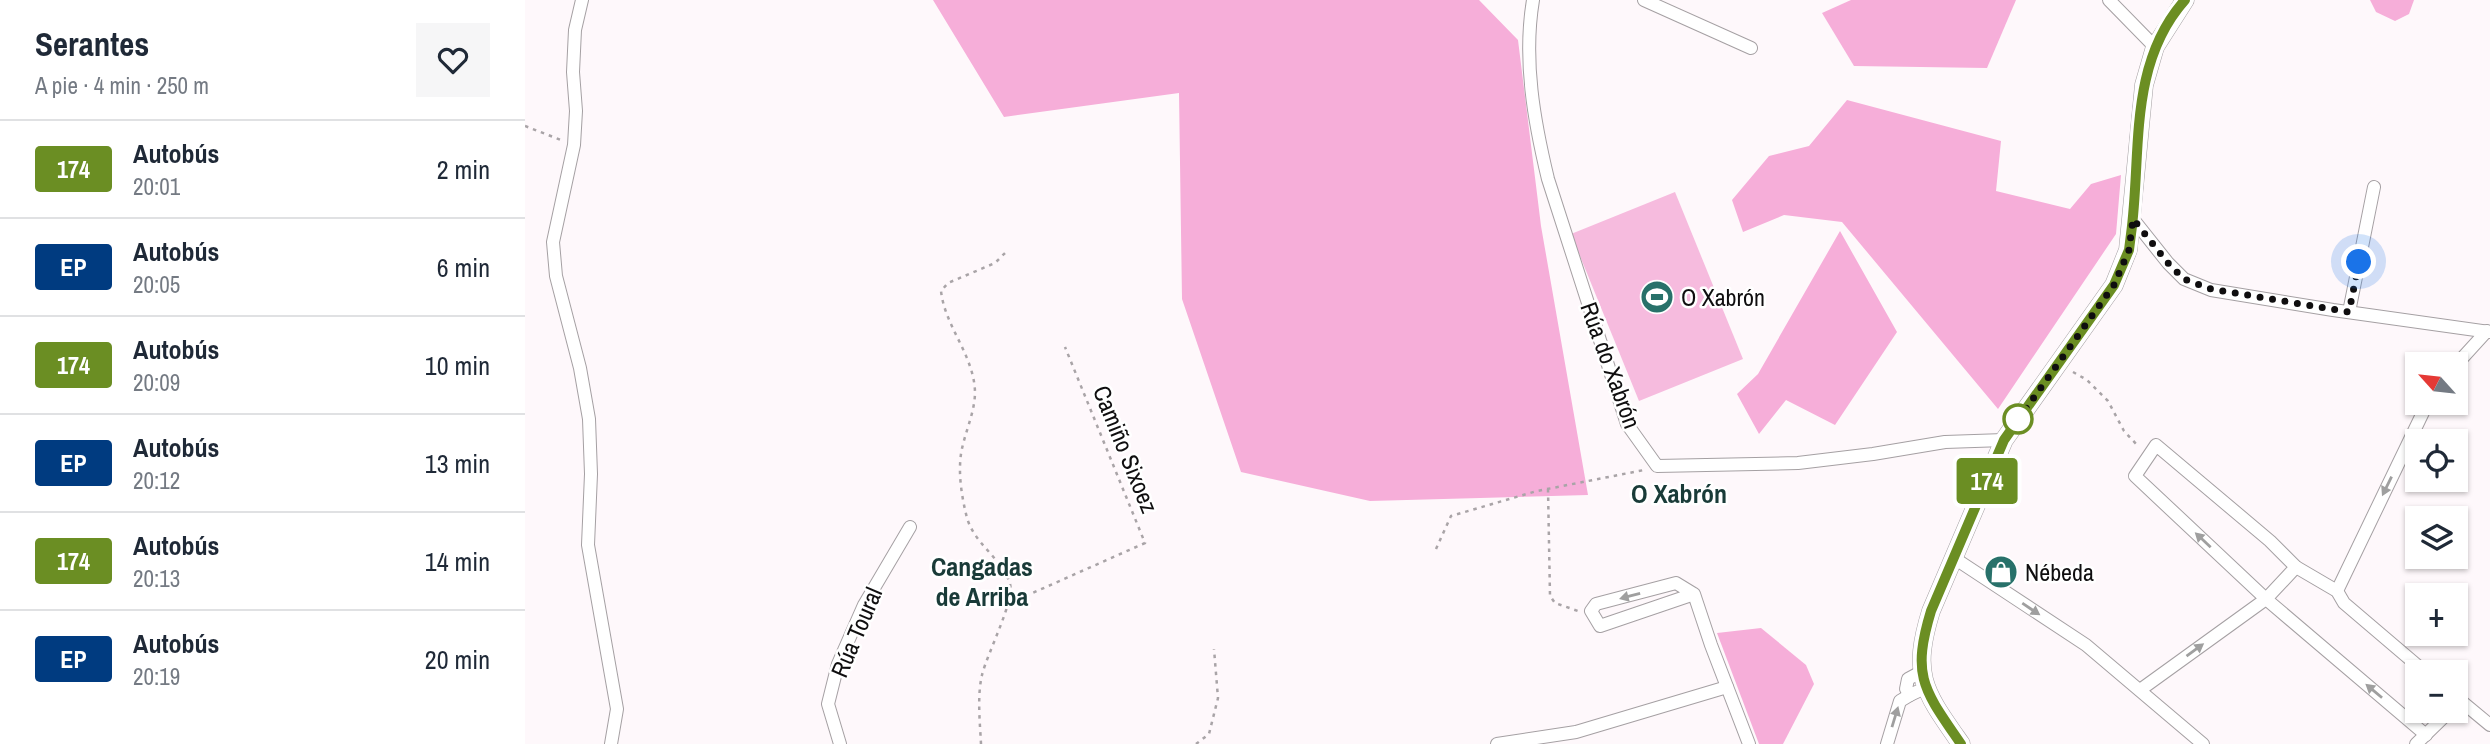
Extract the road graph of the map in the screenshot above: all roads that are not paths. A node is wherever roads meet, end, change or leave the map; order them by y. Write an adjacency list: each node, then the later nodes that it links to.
1 (582, 0): 29 (street)
2 (1533, 0): 14 (street, Rúa do Xabrón)
3 (1644, 0): 7 (street)
4 (2109, 0): 6 (street)
5 (2185, 0): 6 (main road)
6 (2155, 47): 9 (main road)
7 (1751, 48)
8 (2374, 187): 10 (street)
9 (2133, 219): 10 (street); 14 (main road)
10 (2349, 312): 11 (street)
11 (2489, 332): 12 (street)
12 (2468, 353)
13 (2422, 415): 18 (street, one-way to 18)
14 (2004, 440): 16 (main road)
15 (910, 527): 30 (street, Rúa Toural)
16 (1954, 558): 22 (main road); 24 (street, one-way to 24)
17 (2296, 568): 18 (street); 20 (street); 20 (street, one-way to 17)
18 (2337, 591): 21 (street)
19 (1694, 594): 19 (street, one-way to 19); 23 (street)
20 (2266, 598): 24 (street, one-way to 20); 28 (street, one-way to 20)
21 (2411, 660)
22 (1919, 685): 33 (street, one-way to 22); 34 (main road)
23 (1727, 687): 31 (street); 32 (street)
24 (2140, 690): 35 (street)
25 (2468, 709): 27 (street)
26 (2438, 723): 28 (street)
27 (2490, 725)
28 (2421, 739)
29 (611, 744)
30 (840, 744)
31 (1497, 744)
32 (1749, 744)
33 (1887, 744)
34 (1961, 744)
35 (2203, 744)

